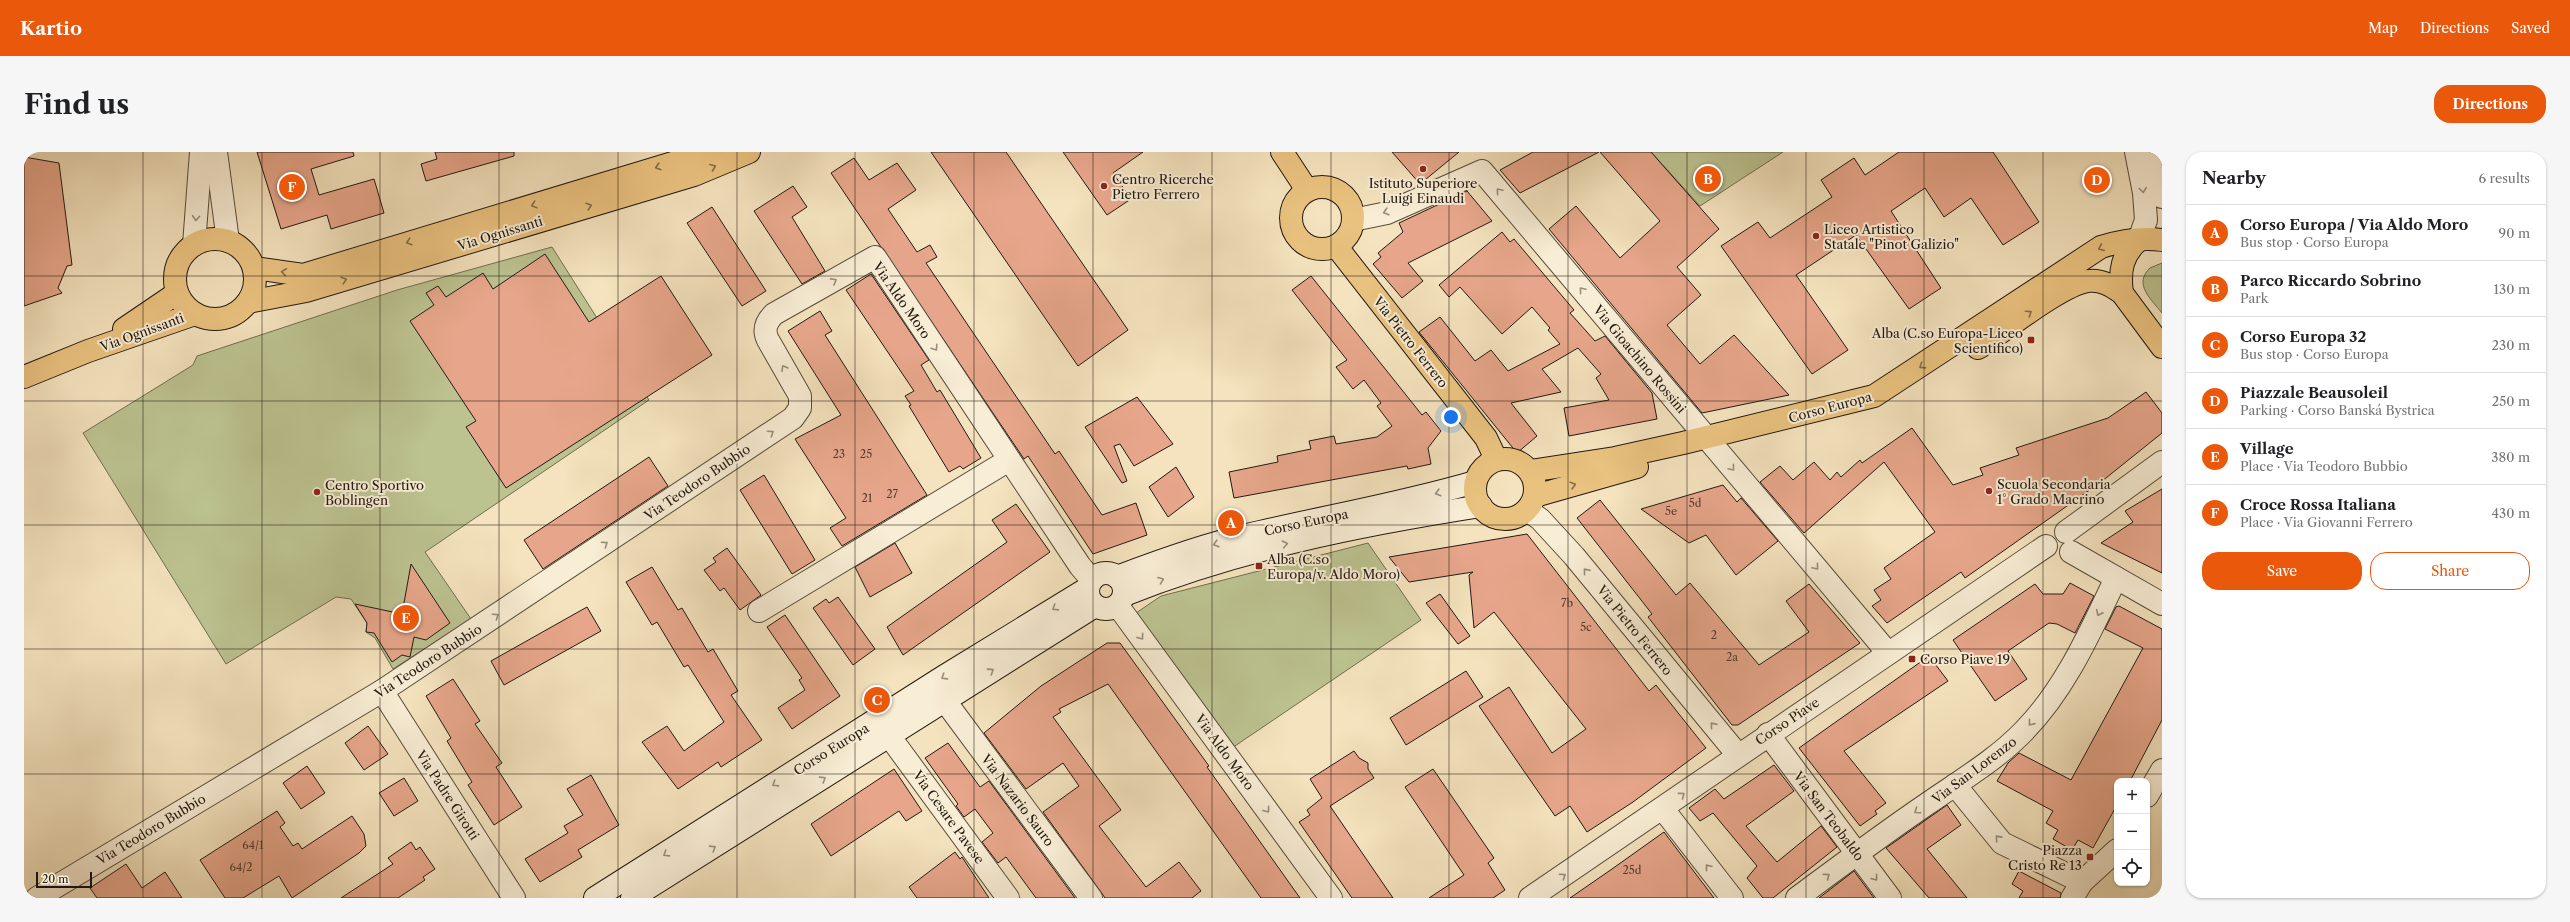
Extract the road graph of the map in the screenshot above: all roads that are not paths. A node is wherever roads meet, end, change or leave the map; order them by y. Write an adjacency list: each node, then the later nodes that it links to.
1 (201, 152): 14 (street, one-way to 14)
2 (216, 152): 13 (street)
3 (709, 152): 16 (main road, Via Ognissanti, one-way to 16)
4 (749, 152): 19 (main road, Via Ognissanti, one-way to 4)
5 (1282, 152): 8 (main road)
6 (2136, 152): 11 (street, one-way to 11)
7 (2150, 152): 9 (street)
8 (1307, 190): 10 (main road); 15 (main road)
9 (2162, 197)
10 (1353, 220): 15 (main road); 25 (street, Via Gioachino Rossini, one-way to 10)
11 (2139, 240): 12 (main road, Corso Europa); 18 (main road); 25 (main road, Corso Europa, one-way to 25)
12 (2162, 240)
13 (228, 241): 14 (main road); 16 (main road)
14 (194, 245): 17 (main road)
15 (1336, 246): 26 (main road, Via Pietro Ferrero)
16 (254, 268): 19 (main road)
17 (177, 293): 20 (main road); 22 (main road, Via Ognissanti)
18 (2122, 293): 21 (main road); 25 (main road, Corso Europa, one-way to 18)
19 (248, 302): 20 (main road)
20 (195, 314): 22 (main road, Via Ognissanti)
21 (2162, 347)
22 (88, 351): 23 (main road, Via Ognissanti)
23 (24, 377)
24 (801, 403): 27 (street, Via Aldo Moro, one-way to 27); 42 (street, Via Teodoro Bubbio, one-way to 24)
25 (1711, 444): 29 (main road, Corso Europa); 31 (main road, Corso Europa, one-way to 25); 41 (street, Via Gioachino Rossini, one-way to 41)
26 (1496, 459): 29 (main road); 30 (main road)
27 (1010, 460): 37 (street, Via Aldo Moro); 40 (street)
28 (2162, 462): 33 (street)
29 (1530, 471): 31 (main road)
30 (1475, 482): 32 (main road); 38 (street, Corso Europa, one-way to 38)
31 (1531, 503): 32 (main road); 46 (street, Via Pietro Ferrero, one-way to 31)
32 (1481, 506): 38 (street, Corso Europa, one-way to 32)
33 (2066, 532): 34 (street); 35 (street)
34 (2046, 546): 35 (street); 41 (street, Corso Piave)
35 (2071, 552): 36 (street)
36 (2116, 578): 39 (street); 48 (street, Via San Lorenzo, one-way to 48)
37 (1091, 591): 38 (street, Corso Europa); 38 (street, Corso Europa); 43 (street, Corso Europa, one-way to 37); 56 (street, Corso Europa, one-way to 56)
38 (1120, 592): 60 (street, Via Aldo Moro, one-way to 60)
39 (2162, 604)
40 (759, 611)
41 (1888, 652): 44 (street, Corso Piave)
42 (382, 692): 54 (street, Via Teodoro Bubbio); 55 (street, Via Padre Girotti)
43 (945, 701): 45 (street, Corso Europa); 59 (street, Via Nazario Sauro)
44 (1768, 734): 46 (street, Corso Piave); 51 (street, Via San Teobaldo)
45 (890, 737): 57 (street, Corso Europa, one-way to 45); 58 (street, Via Cesare Pavese)
46 (1735, 757): 50 (street, Corso Piave, one-way to 46)
47 (2162, 770): 49 (street)
48 (1955, 785): 51 (street, Via San Lorenzo, one-way to 51); 53 (street, one-way to 48)
49 (2150, 791)
50 (1663, 809): 61 (street, Corso Piave, one-way to 50); 62 (street, one-way to 50)
51 (1856, 853): 63 (street, Via San Lorenzo, one-way to 51); 64 (street, Via San Teobaldo, one-way to 64)
52 (2114, 853): 53 (street)
53 (2077, 890)
54 (37, 898)
55 (514, 898)
56 (595, 898)
57 (632, 898)
58 (1008, 898)
59 (1091, 898)
60 (1332, 898)
61 (1530, 898)
62 (1732, 898)
63 (1797, 898)
64 (1890, 898)

